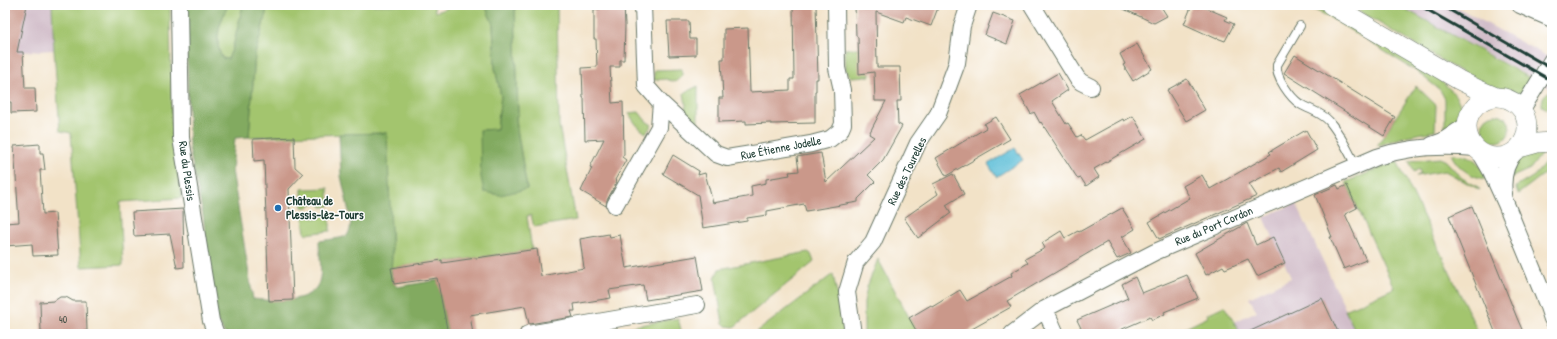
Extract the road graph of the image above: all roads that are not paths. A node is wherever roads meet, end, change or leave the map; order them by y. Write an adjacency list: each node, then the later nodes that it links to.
1 (179, 5): 29 (street, Rue du Plessis)
2 (643, 5): 14 (street, Rue Étienne Jodelle)
3 (836, 5): 14 (street, Rue Étienne Jodelle)
4 (969, 5): 31 (street, Rue des Tourelles)
5 (1032, 5): 12 (street)
6 (1331, 5): 11 (street)
7 (1520, 5): 8 (street)
8 (1552, 19)
9 (1300, 26): 22 (lane)
10 (1552, 60): 15 (street)
11 (1434, 65): 13 (street); 16 (street)
12 (1091, 87)
13 (1496, 97): 15 (street); 16 (street)
14 (661, 103): 24 (street)
15 (1523, 112): 17 (street); 21 (street)
16 (1468, 122): 19 (street, Rue du Port Cordon); 20 (street)
17 (1552, 134)
18 (1552, 142): 21 (street)
19 (1429, 146): 20 (street, Rue du Port Cordon); 22 (street, Rue du Port Cordon)
20 (1478, 150): 21 (street); 23 (street)
21 (1517, 150): 23 (street)
22 (1356, 166): 27 (street, Rue du Port Cordon)
23 (1506, 204): 25 (street)
24 (615, 205)
25 (1550, 303): 28 (street)
26 (697, 305): 30 (street)
27 (1045, 309): 32 (street, Rue du Port Cordon); 33 (street)
28 (1552, 319)
29 (216, 334)
30 (528, 334)
31 (854, 334)
32 (1012, 334)
33 (1056, 334)

